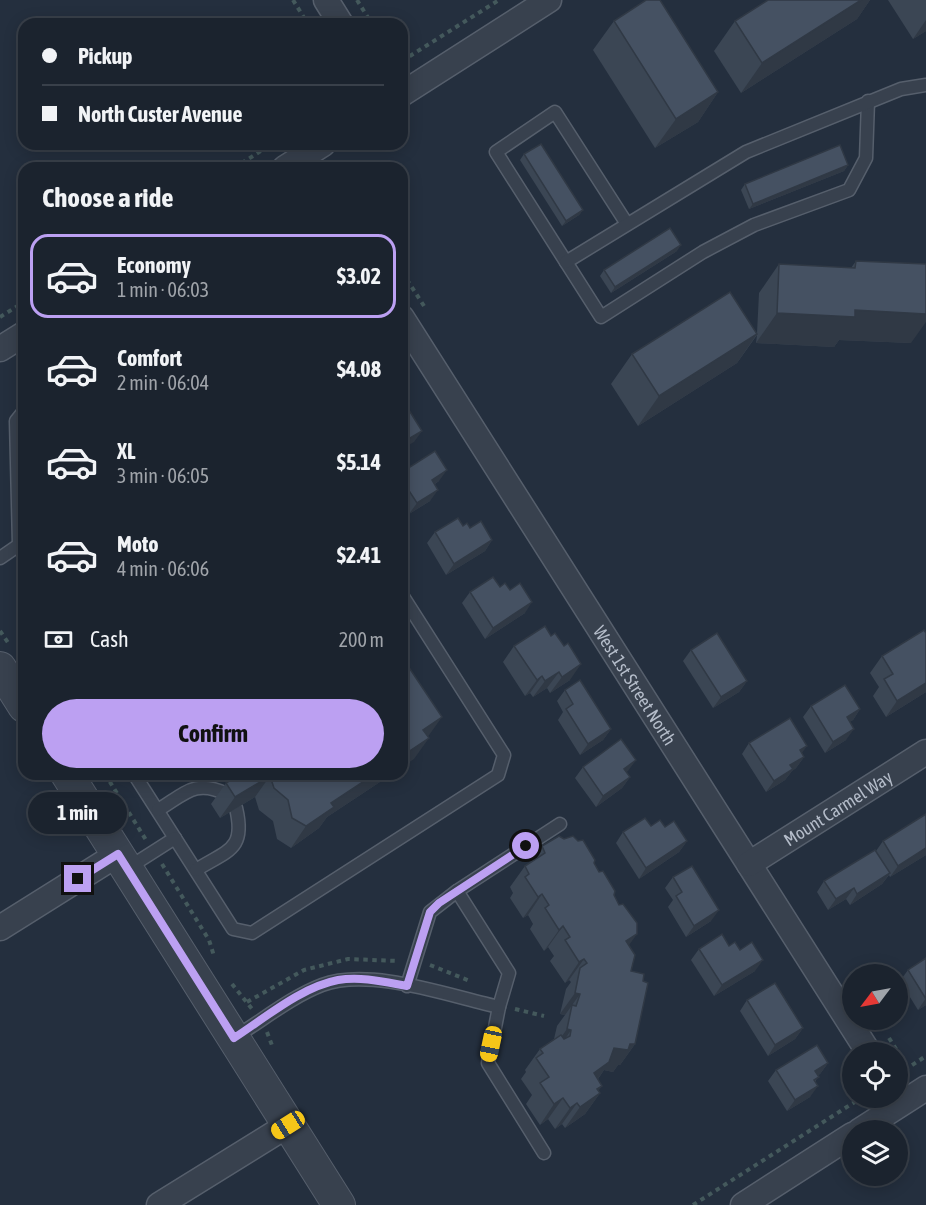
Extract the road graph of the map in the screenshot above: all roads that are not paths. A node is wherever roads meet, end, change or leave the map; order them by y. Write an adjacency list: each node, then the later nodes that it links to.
1 (326, 0): 3 (street)
2 (549, 0): 5 (street)
3 (337, 18)
4 (926, 85): 6 (lane)
5 (408, 90)
6 (868, 101): 9 (lane); 10 (lane)
7 (316, 150): 8 (street)
8 (301, 162)
9 (627, 224): 10 (lane); 10 (lane)
10 (566, 262)
11 (408, 327): 30 (street, West 1st Street North)
12 (18, 338): 13 (street)
13 (0, 349)
14 (18, 418): 15 (lane)
15 (18, 463)
16 (18, 549): 17 (lane)
17 (0, 558)
18 (408, 604): 31 (lane)
19 (0, 668): 20 (street)
20 (18, 696)
21 (926, 752): 30 (street, Mount Carmel Way)
22 (71, 780): 29 (street)
23 (138, 780): 26 (lane)
24 (227, 794): 26 (lane)
25 (236, 808): 31 (lane)
26 (158, 810): 28 (lane)
27 (560, 824): 32 (lane)
28 (176, 838): 29 (lane); 31 (lane)
29 (122, 862): 33 (street); 36 (street)
30 (749, 864): 37 (street, West 1st Street North)
31 (196, 870)
32 (457, 891): 34 (lane); 35 (lane)
33 (0, 928)
34 (407, 986): 35 (lane); 36 (lane)
35 (499, 1007): 44 (lane)
36 (234, 1038): 42 (street)
37 (862, 1042)
38 (926, 1088): 39 (street)
39 (908, 1096)
40 (889, 1108): 41 (street)
41 (873, 1120)
42 (288, 1125): 45 (street); 46 (street)
43 (842, 1141): 47 (street)
44 (544, 1153)
45 (159, 1205)
46 (339, 1205)
47 (743, 1205)

